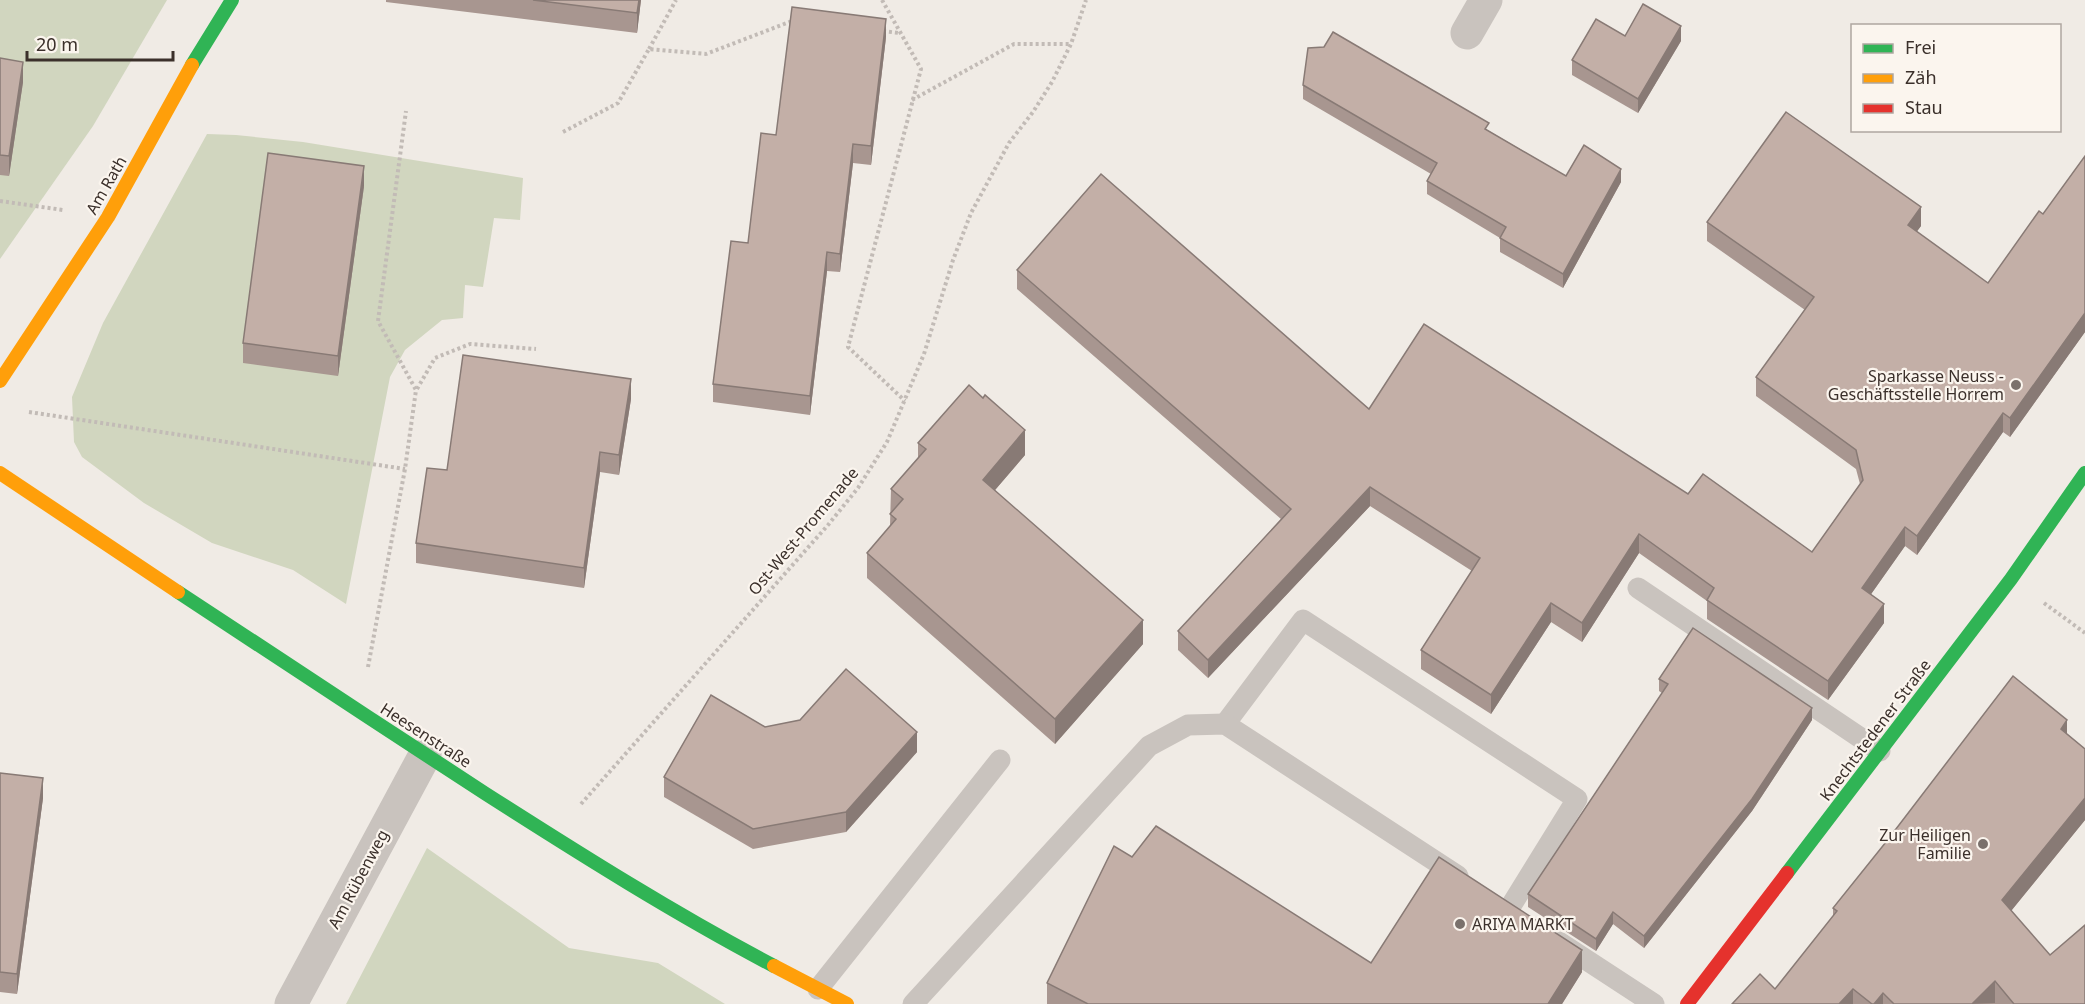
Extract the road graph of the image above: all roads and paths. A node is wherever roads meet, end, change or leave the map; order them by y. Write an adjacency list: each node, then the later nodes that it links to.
1 (232, 0): 16 (street, Am Rath)
2 (676, 0): 11 (path)
3 (882, 0): 8 (path)
4 (1086, 0): 10 (path, Ost-West-Promenade)
5 (1486, 0): 9 (street)
6 (796, 20): 11 (path)
7 (877, 30): 8 (path)
8 (900, 33): 12 (path)
9 (1467, 33)
10 (1071, 44): 12 (path); 20 (path, Ost-West-Promenade)
11 (649, 49): 14 (path)
12 (912, 100): 20 (path)
13 (406, 111): 19 (path)
14 (563, 132)
15 (0, 201): 16 (path)
16 (108, 217): 18 (street, Am Rath)
17 (536, 349): 19 (path)
18 (0, 381)
19 (416, 390): 22 (path)
20 (905, 401): 33 (path, Ost-West-Promenade)
21 (23, 411): 22 (path)
22 (405, 469): 28 (path)
23 (0, 473): 28 (street, Heesenstraße)
24 (2085, 473): 25 (street, Knechtstedener Straße)
25 (2011, 579): 27 (path); 30 (street, Knechtstedener Straße)
26 (1638, 588): 30 (lane)
27 (2085, 633)
28 (359, 712): 31 (street, Heesenstraße)
29 (1225, 724): 34 (lane); 34 (lane); 38 (lane)
30 (1880, 752): 40 (street, Knechtstedener Straße)
31 (425, 755): 33 (street, Heesenstraße); 36 (street, Am Rübenweg)
32 (1000, 760): 35 (lane)
33 (553, 836): 35 (street, Heesenstraße)
34 (1509, 909): 39 (lane)
35 (819, 989): 37 (street, Heesenstraße)
36 (291, 1004)
37 (847, 1004)
38 (913, 1004)
39 (1654, 1004)
40 (1687, 1004)

